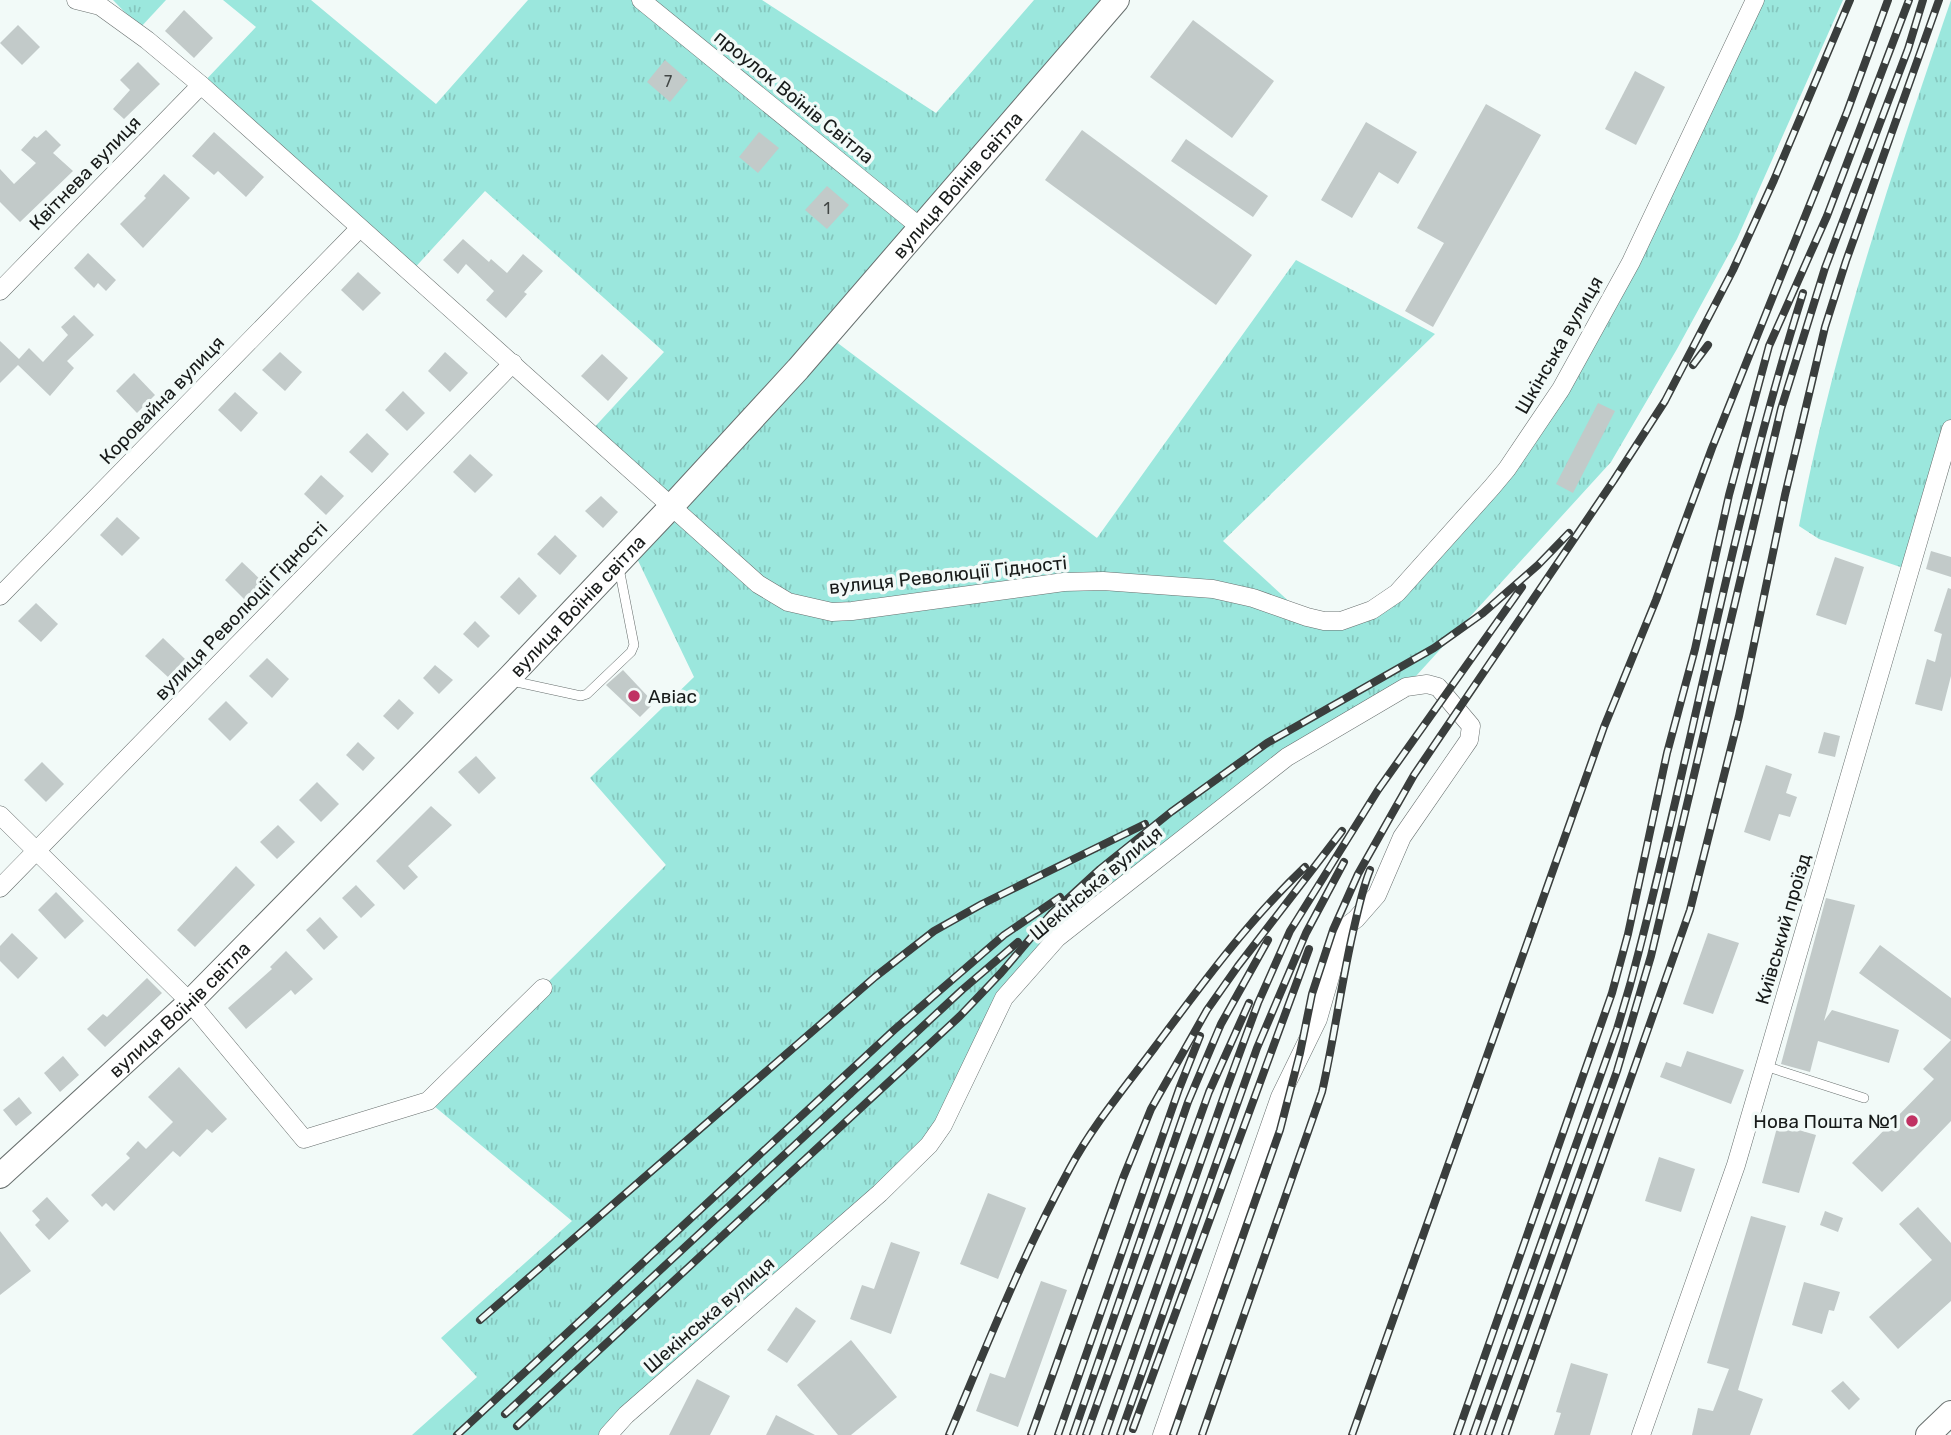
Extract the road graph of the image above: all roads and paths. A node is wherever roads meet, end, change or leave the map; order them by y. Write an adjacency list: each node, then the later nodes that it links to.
1 (76, 0): 5 (street, вулиця Революції Гідності)
2 (641, 0): 6 (street, проулок Воїнів Світла)
3 (1117, 0): 6 (street, вулиця Воїнів світла)
4 (1755, 0): 14 (street, Шкінська вулиця)
5 (201, 85): 8 (street, Квітнева вулиця); 9 (street, вулиця Революції Гідності)
6 (920, 227): 11 (street, вулиця Воїнів світла)
7 (354, 234): 13 (street, Коровайна вулиця)
8 (0, 291)
9 (513, 363): 11 (street, вулиця Революції Гідності); 17 (street, вулиця Революції Гідності)
10 (1951, 429): 21 (street, Київський проїзд)
11 (671, 507): 12 (street, вулиця Воїнів світла); 14 (street, вулиця Революції Гідності)
12 (618, 563): 15 (street, вулиця Воїнів світла); 15 (lane)
13 (0, 596)
14 (1307, 617)
15 (507, 680): 20 (street, вулиця Воїнів світла)
16 (0, 815): 17 (street)
17 (37, 850): 18 (street, вулиця Революції Гідності); 20 (street)
18 (0, 888)
19 (543, 988): 20 (street)
20 (190, 1002): 23 (street, вулиця Воїнів світла)
21 (1765, 1066): 22 (lane); 27 (street, Київський проїзд)
22 (1864, 1098)
23 (0, 1176)
24 (1951, 1413): 28 (street)
25 (608, 1435): 26 (street, Шекінська вулиця)
26 (1162, 1435)
27 (1641, 1435)
28 (1928, 1435)

